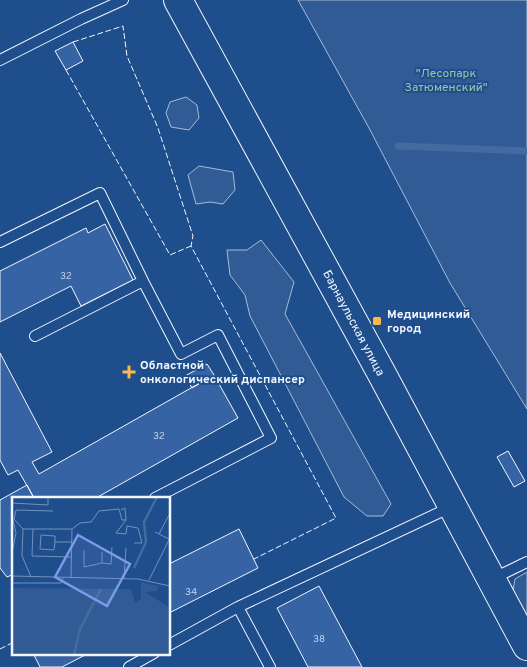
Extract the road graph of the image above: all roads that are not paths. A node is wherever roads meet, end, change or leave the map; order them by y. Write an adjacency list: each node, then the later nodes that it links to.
1 (123, 0): 3 (lane)
2 (178, 0): 8 (street, Барнаульская улица)
3 (0, 60)
4 (0, 242): 5 (lane)
5 (143, 281): 6 (lane); 7 (lane)
6 (35, 336)
7 (157, 497)
8 (452, 507): 10 (street, Барнаульская улица); 11 (lane)
9 (527, 562): 10 (lane)
10 (491, 580): 13 (street, Барнаульская улица)
11 (238, 607): 12 (lane); 16 (lane)
12 (170, 644)
13 (527, 646)
14 (152, 654): 15 (lane)
15 (129, 667)
16 (270, 667)

